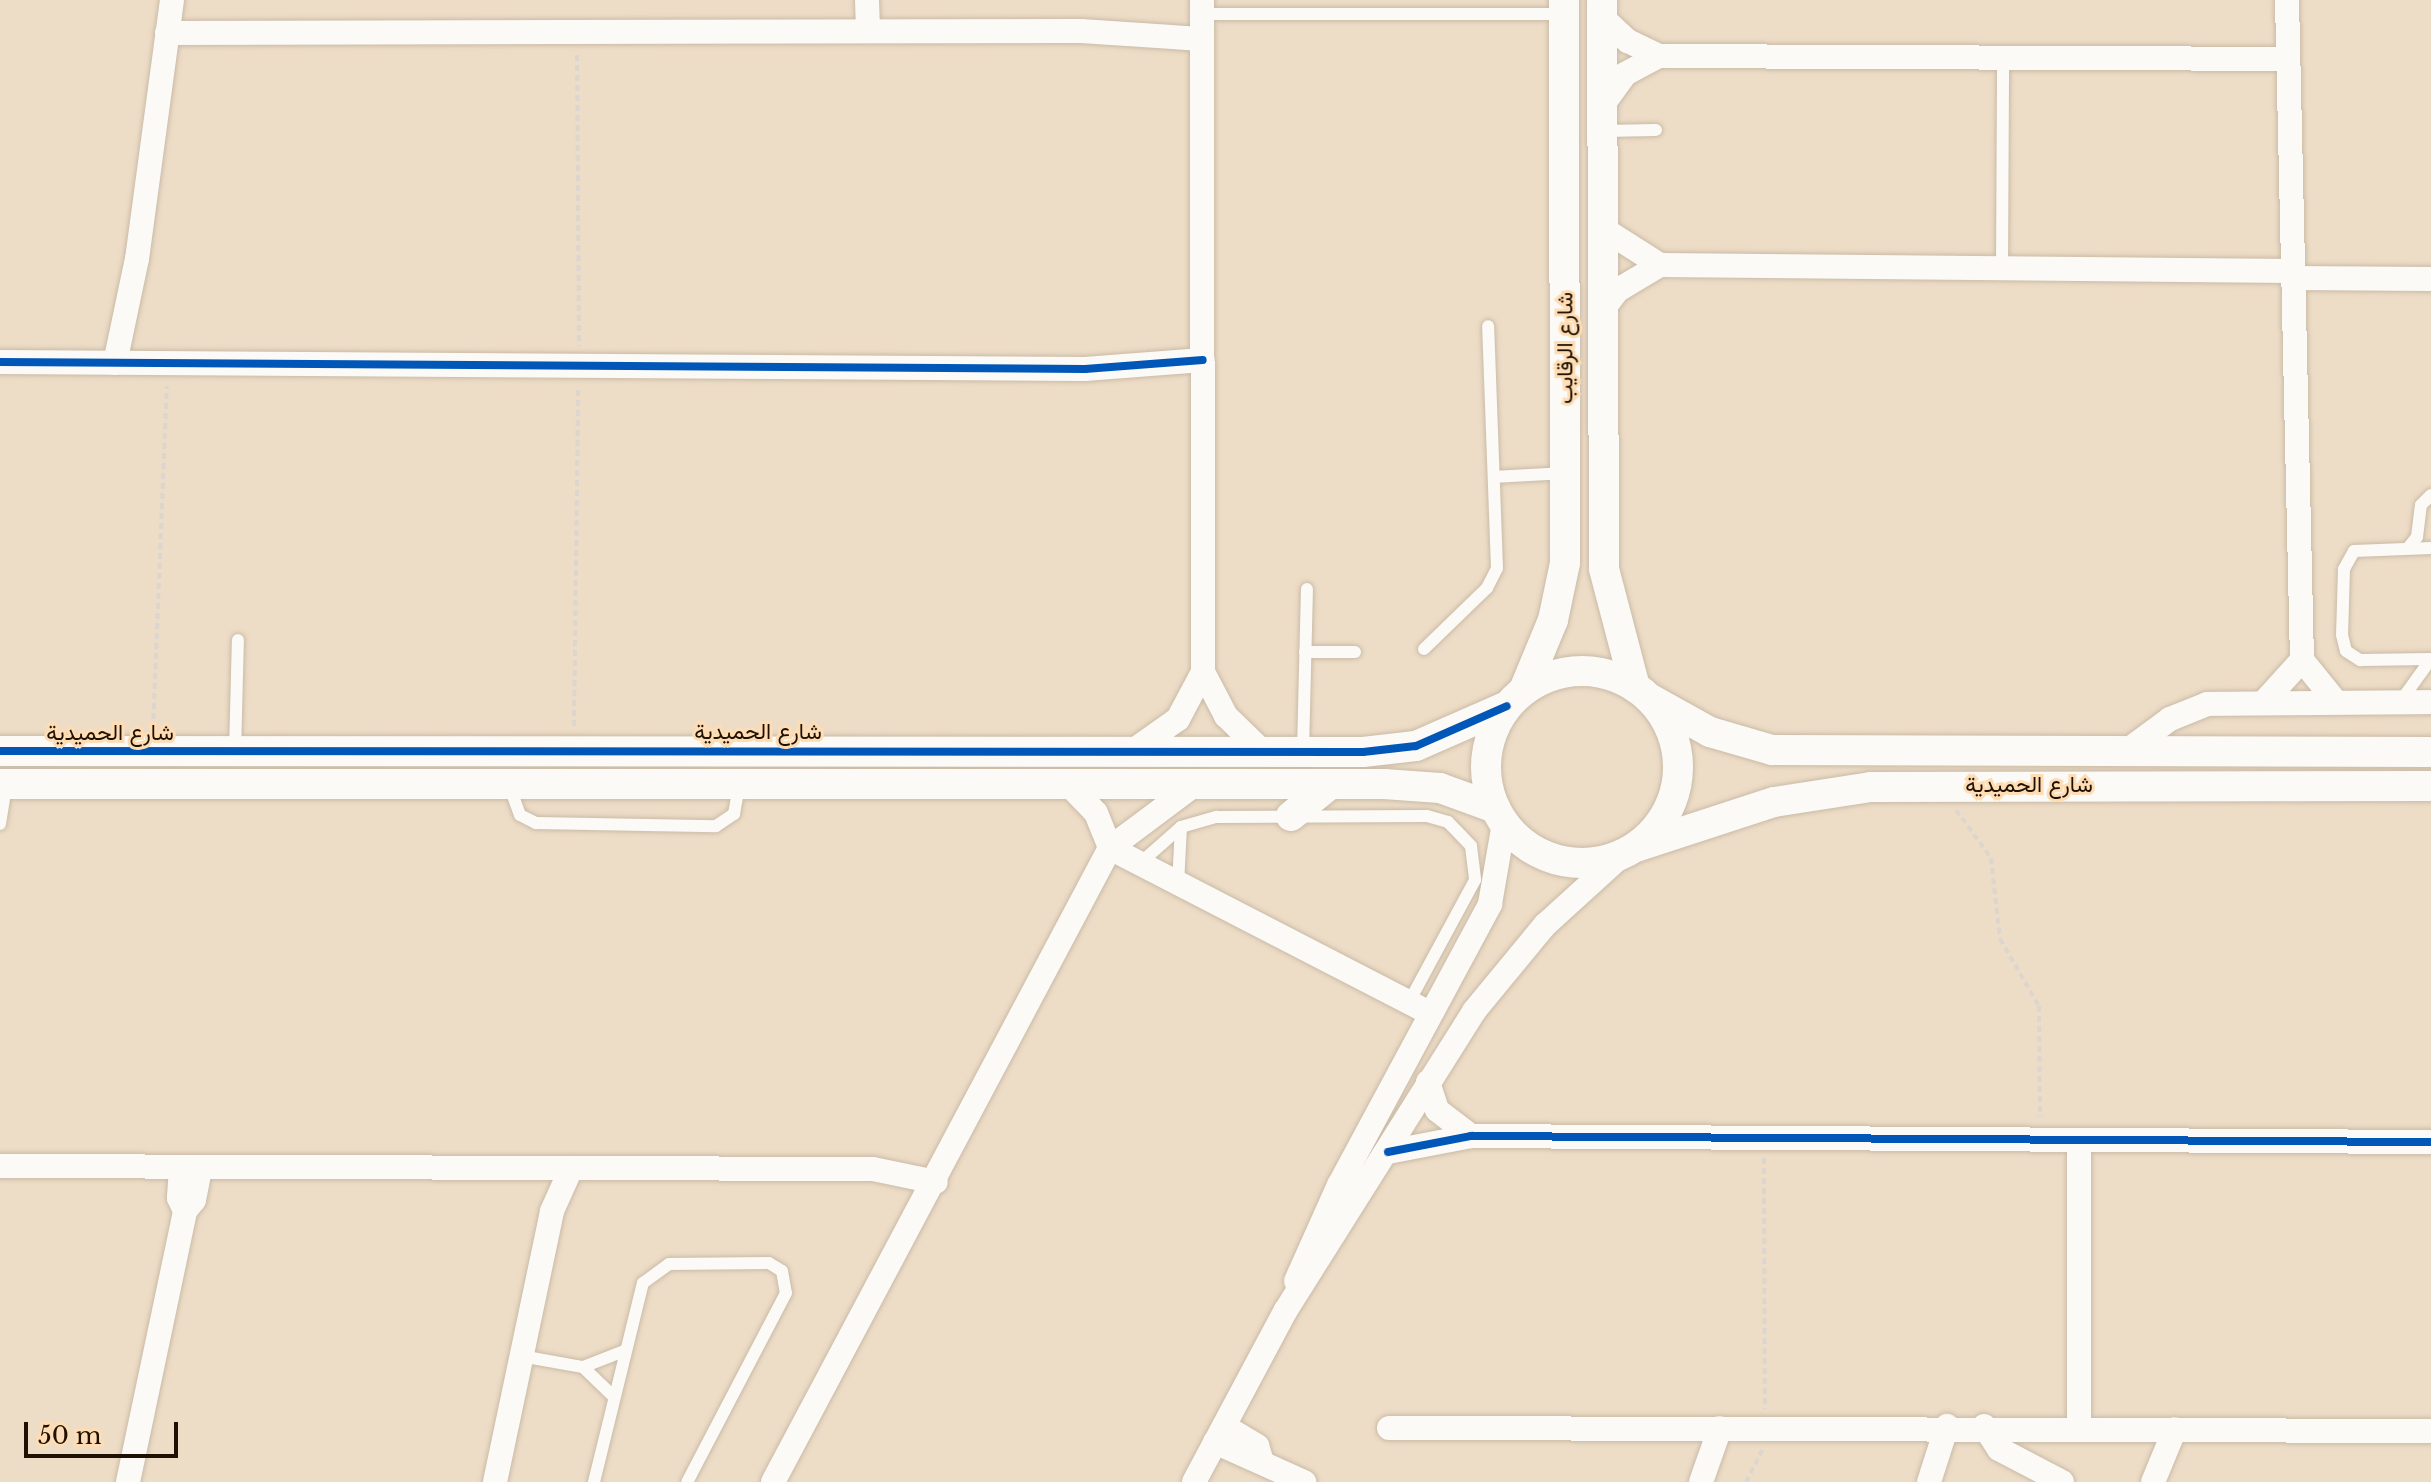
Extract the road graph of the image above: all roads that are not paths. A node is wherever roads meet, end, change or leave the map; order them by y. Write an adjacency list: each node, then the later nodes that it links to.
1 (854, 0): 8 (street)
2 (867, 0): 8 (street)
3 (2287, 0): 11 (street)
4 (1564, 7): 7 (lane); 24 (street, شارع الرقايب)
5 (1602, 9): 9 (street); 12 (street, شارع الرقايب)
6 (169, 17): 8 (street); 22 (street)
7 (1202, 18): 8 (street); 23 (street)
8 (860, 30)
9 (1659, 56): 10 (street); 12 (street)
10 (2003, 58): 11 (street); 16 (lane)
11 (2288, 59): 17 (street)
12 (1602, 118): 13 (lane); 14 (street, شارع الرقايب)
13 (1656, 130)
14 (1602, 228): 15 (street); 19 (street, شارع الرقايب)
15 (1660, 265): 16 (street); 19 (street)
16 (2002, 269): 17 (street)
17 (2293, 274): 18 (street); 35 (street)
18 (2431, 279)
19 (1603, 309): 37 (street, شارع الرقايب)
20 (1488, 326): 25 (lane)
21 (0, 362): 22 (street)
22 (123, 363): 23 (street)
23 (1203, 369): 36 (street)
24 (1565, 473): 25 (lane); 38 (street, شارع الرقايب)
25 (1494, 477): 31 (lane)
26 (2431, 495): 27 (lane)
27 (2408, 548): 28 (lane); 34 (lane)
28 (2431, 548)
29 (1307, 589): 32 (lane)
30 (238, 640): 46 (lane)
31 (1424, 649)
32 (1305, 652): 33 (lane); 47 (lane)
33 (1355, 652)
34 (2431, 659): 41 (lane)
35 (2302, 660): 39 (street); 40 (street)
36 (1203, 672): 43 (street); 44 (street)
37 (1642, 692): 38 (street); 49 (street, شارع الحميدية); 62 (street)
38 (1515, 698): 47 (street, شارع الحميدية); 58 (street)
39 (2264, 702): 40 (street); 49 (street)
40 (2336, 702): 41 (street)
41 (2400, 702): 42 (street)
42 (2431, 702)
43 (1134, 750): 44 (street, شارع الحميدية); 46 (street, شارع الحميدية)
44 (1261, 750): 47 (street, شارع الحميدية)
45 (0, 751): 46 (street, شارع الحميدية)
46 (235, 751)
47 (1303, 751)
48 (2431, 752): 49 (street, شارع الحميدية)
49 (2124, 753)
50 (3, 784): 51 (street); 59 (lane)
51 (509, 785): 52 (street); 52 (lane)
52 (739, 785): 54 (street)
53 (1329, 785): 55 (street); 57 (street); 58 (street)
54 (1070, 786): 55 (street); 61 (street)
55 (1193, 786): 61 (street)
56 (2431, 786): 62 (street, شارع الحميدية)
57 (1291, 816): 60 (lane); 65 (lane)
58 (1499, 816): 62 (street); 65 (street)
59 (0, 824)
60 (1181, 827): 63 (lane); 64 (lane)
61 (1110, 848): 63 (street); 74 (street)
62 (1629, 850): 66 (street)
63 (1139, 864): 64 (street)
64 (1178, 884): 65 (street)
65 (1420, 1007): 75 (street)
66 (1428, 1082): 67 (street); 70 (street)
67 (1471, 1136): 68 (street); 70 (street)
68 (2079, 1140): 69 (street); 84 (street)
69 (2431, 1142)
70 (1388, 1152): 75 (street)
71 (0, 1166): 72 (street)
72 (191, 1168): 73 (street); 88 (street)
73 (560, 1171): 74 (street); 77 (street)
74 (936, 1182): 92 (street)
75 (1286, 1310): 87 (street)
76 (624, 1351): 78 (lane); 79 (lane); 91 (lane)
77 (521, 1356): 78 (lane); 89 (street)
78 (583, 1367): 79 (lane)
79 (614, 1397): 90 (lane)
80 (1947, 1426): 81 (street); 83 (street); 96 (street)
81 (1984, 1426): 84 (street); 97 (street)
82 (1389, 1428): 83 (street)
83 (1720, 1428): 95 (street)
84 (2079, 1428): 85 (street)
85 (2175, 1429): 86 (street); 98 (street)
86 (2431, 1431)
87 (1220, 1434): 93 (street); 94 (street)
88 (128, 1482)
89 (495, 1482)
90 (594, 1482)
91 (687, 1482)
92 (773, 1482)
93 (1194, 1482)
94 (1304, 1482)
95 (1701, 1482)
96 (1929, 1482)
97 (2062, 1482)
98 (2153, 1482)

